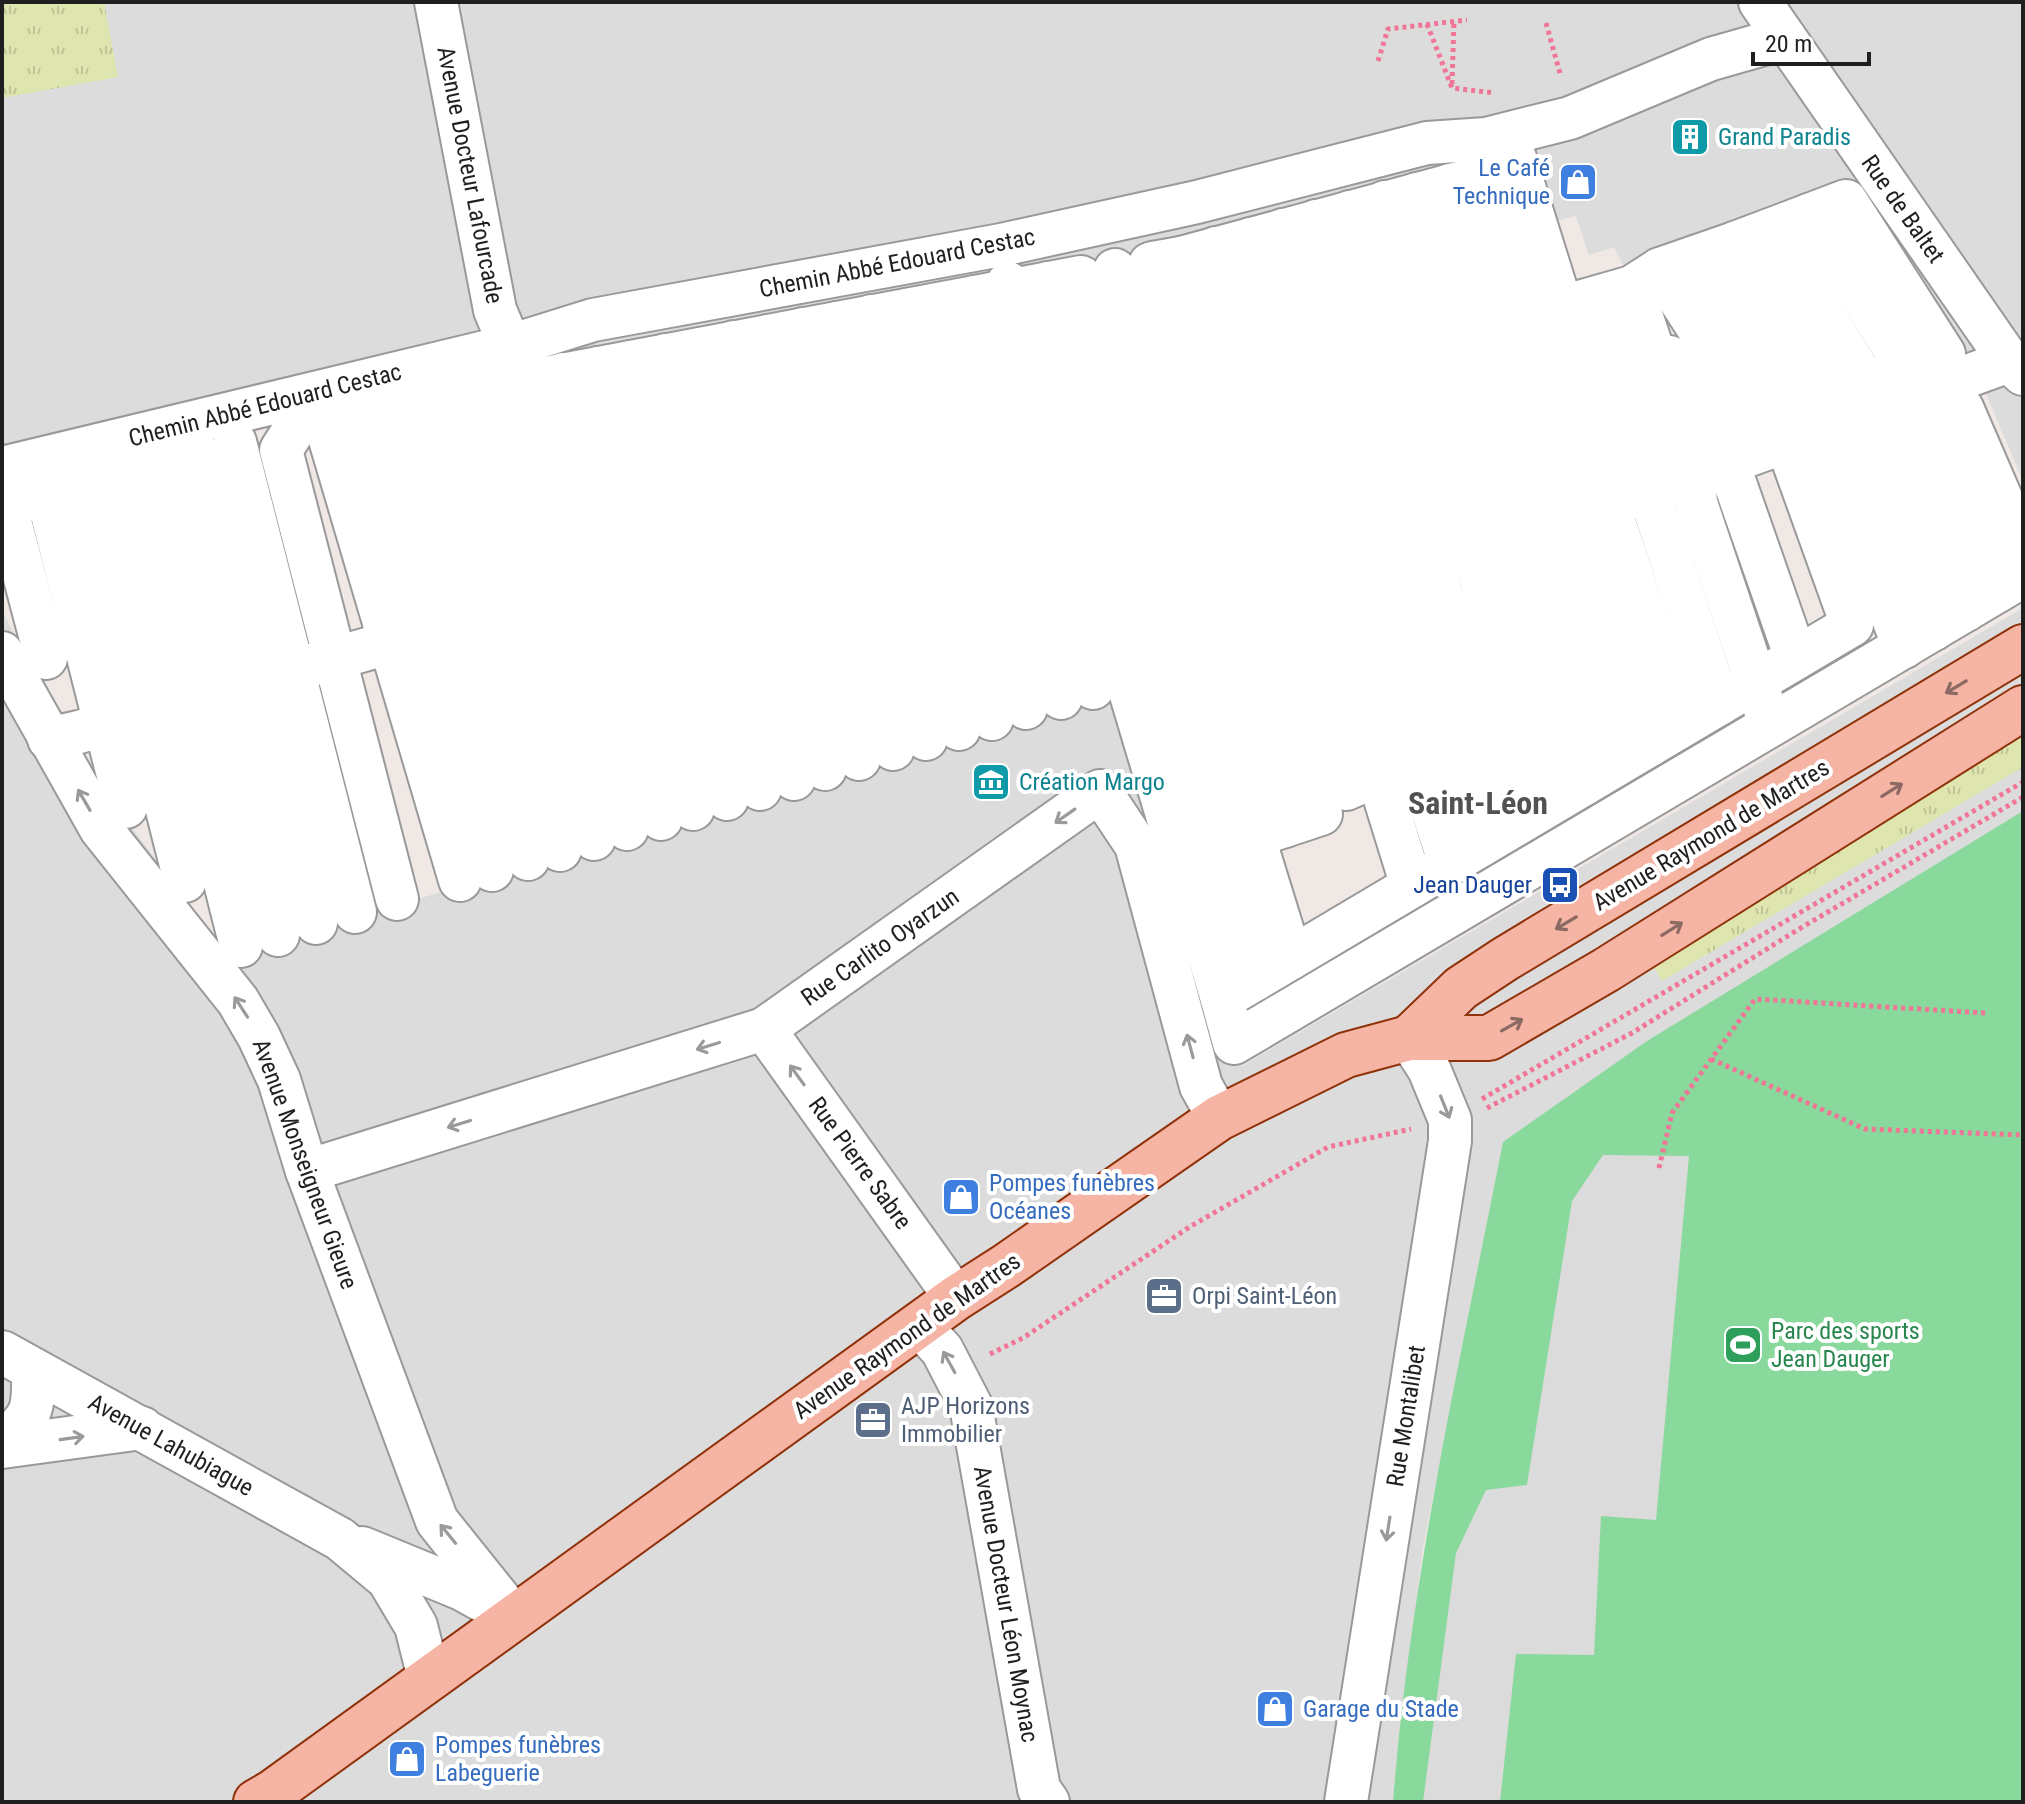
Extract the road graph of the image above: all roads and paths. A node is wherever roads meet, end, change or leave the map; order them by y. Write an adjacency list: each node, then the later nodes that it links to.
1 (436, 2): 13 (street, Avenue Docteur Lafourcade)
2 (1760, 2): 7 (street, Rue de Baltet)
3 (1467, 20): 4 (path)
4 (1454, 21): 6 (path); 10 (path)
5 (1546, 23): 9 (path)
6 (1427, 24): 8 (path); 10 (path)
7 (1785, 38): 13 (street, Chemin Abbé Edouard Cestac); 14 (street, Rue de Baltet)
8 (1378, 61)
9 (1562, 80)
10 (1452, 88): 11 (path)
11 (1507, 95)
12 (1753, 237): 15 (street); 15 (street); 17 (street)
13 (930, 299): 17 (street); 17 (street); 17 (street); 17 (street); 17 (street); 17 (street); 17 (street); 17 (street); 17 (street); 17 (street); 17 (street); 17 (street); 17 (street); 17 (street); 17 (street); 17 (street); 17 (street); 17 (street); 18 (street, Chemin Abbé Edouard Cestac); 25 (street)
14 (2016, 368): 15 (street)
15 (1846, 421): 17 (street); 17 (street); 20 (street); 21 (street); 21 (street); 26 (street); 27 (street); 27 (street)
16 (235, 442): 28 (street)
17 (1057, 451): 25 (street); 26 (street); 26 (street); 26 (street); 26 (street); 26 (street); 26 (street); 26 (street); 26 (street); 26 (street); 26 (street); 26 (street); 26 (street); 26 (street); 26 (street); 26 (street); 26 (street); 26 (street); 26 (street)
18 (2, 468)
19 (104, 479): 24 (street); 28 (street); 28 (street); 28 (street)
20 (2023, 549)
21 (1965, 610): 31 (street)
22 (2023, 647): 45 (main road, Avenue Raymond de Martres, one-way to 45)
23 (2, 653): 32 (street, Avenue Monseigneur Gieure)
24 (46, 658)
25 (335, 659): 28 (street); 40 (street)
26 (1145, 661): 29 (street); 34 (street); 34 (street); 34 (street); 36 (street); 36 (street); 36 (street); 36 (street); 36 (street)
27 (1756, 682): 29 (street); 31 (street)
28 (199, 698): 28 (street); 32 (street); 37 (street); 38 (street)
29 (1719, 704): 34 (street)
30 (2023, 708): 45 (main road, Avenue Raymond de Martres, one-way to 30)
31 (1771, 725): 42 (street)
32 (49, 739): 53 (street, Avenue Monseigneur Gieure, one-way to 32)
33 (2023, 782): 47 (path)
34 (1567, 794): 36 (street); 39 (street)
35 (2023, 797): 48 (path)
36 (1316, 806): 39 (street); 41 (street); 42 (street)
37 (126, 807)
38 (185, 881)
39 (1412, 886): 41 (street)
40 (397, 899)
41 (1291, 958): 42 (street)
42 (1239, 989)
43 (1985, 1013): 46 (path)
44 (764, 1029): 49 (street, Rue Carlito Oyarzun, one-way to 44); 53 (street, Rue Carlito Oyarzun, one-way to 53); 54 (street, Rue Pierre Sabre, one-way to 44)
45 (1409, 1038): 49 (main road, Avenue Raymond de Martres); 50 (street, one-way to 50)
46 (1711, 1059): 51 (path); 52 (path)
47 (1513, 1079): 48 (path); 50 (path)
48 (1519, 1090): 50 (path)
49 (1219, 1118): 54 (main road, Avenue Raymond de Martres)
50 (1450, 1130): 57 (path); 65 (street, Rue Montalibet, one-way to 65)
51 (2023, 1135)
52 (1659, 1168)
53 (307, 1171): 61 (street, Avenue Monseigneur Gieure, one-way to 53)
54 (956, 1298): 55 (main road, Avenue Raymond de Martres)
55 (919, 1325): 57 (street, Avenue Docteur Léon Moynac, one-way to 55); 61 (main road, Avenue Raymond de Martres)
56 (18, 1361): 58 (street, Avenue Lahubiague); 59 (street)
57 (954, 1372): 64 (street, Avenue Docteur Léon Moynac)
58 (142, 1428): 59 (street, one-way to 58); 60 (street, Avenue Lahubiague)
59 (2, 1445)
60 (340, 1539): 61 (street, Avenue Lahubiague); 62 (street, Avenue Lahubiague)
61 (514, 1617): 62 (main road, Avenue Raymond de Martres)
62 (429, 1678): 63 (main road, Avenue Raymond de Martres)
63 (256, 1802)
64 (1048, 1802)
65 (1346, 1802)

